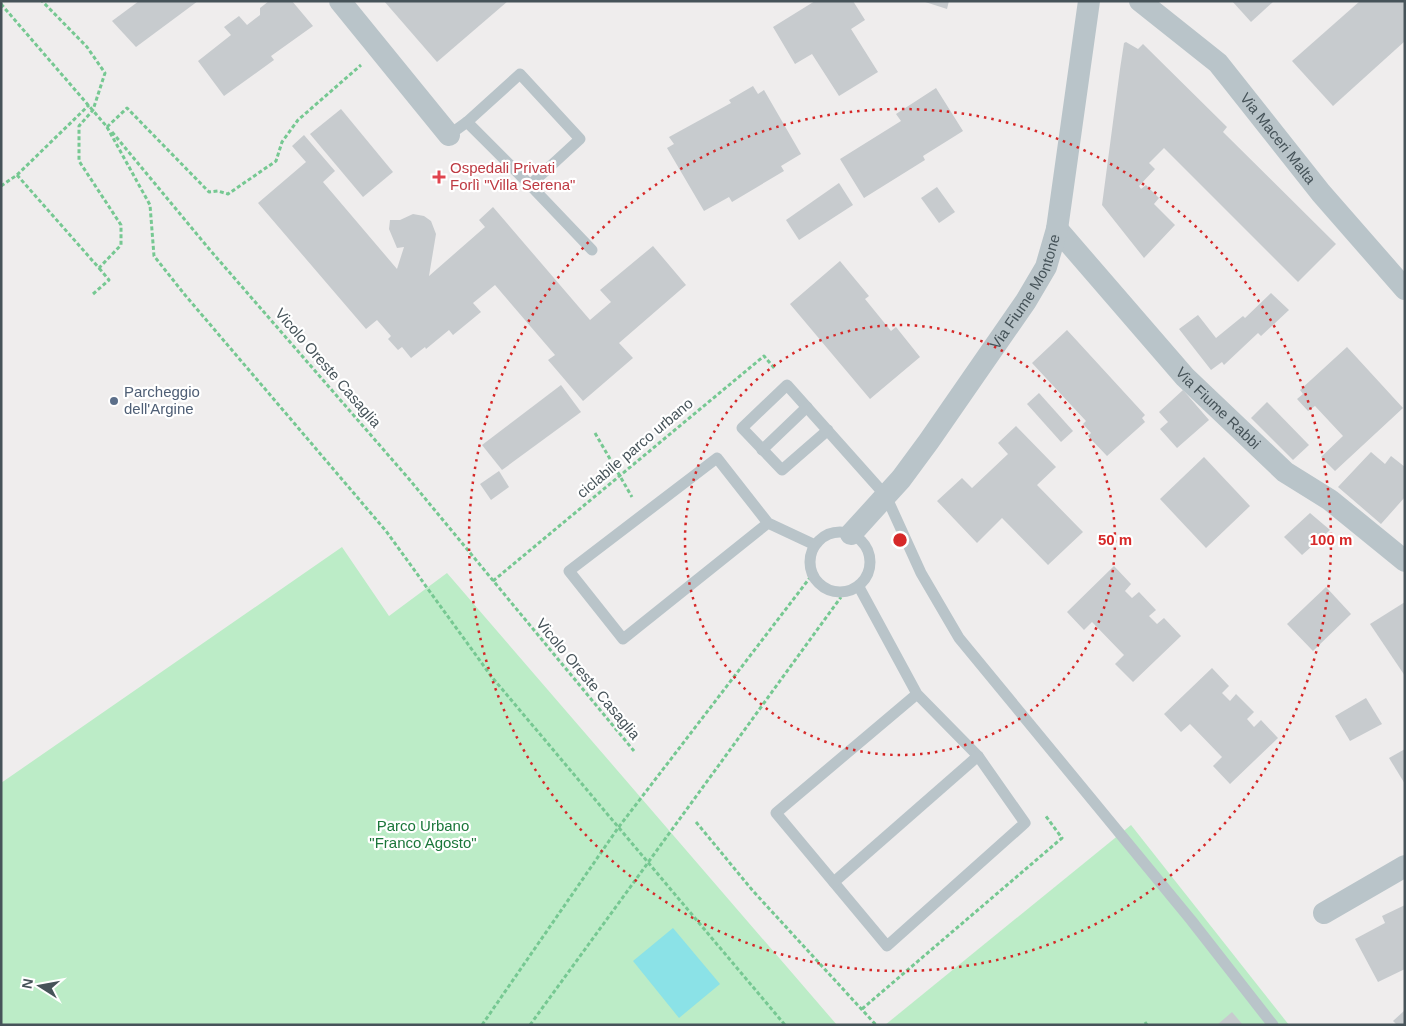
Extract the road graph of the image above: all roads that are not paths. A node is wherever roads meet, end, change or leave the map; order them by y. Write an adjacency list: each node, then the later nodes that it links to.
1 (340, 1): 5 (street)
2 (1089, 1): 7 (street, Via Fiume Montone)
3 (1140, 1): 9 (street, Via Maceri Malta)
4 (467, 122): 5 (lane); 6 (lane); 6 (lane)
5 (449, 135)
6 (530, 185): 8 (lane)
7 (1057, 229): 13 (street, Via Fiume Montone); 17 (street, Via Fiume Rabbi)
8 (592, 250)
9 (1405, 289)
10 (807, 408): 11 (lane); 12 (lane); 12 (lane)
11 (828, 430): 12 (lane); 13 (lane)
12 (762, 450)
13 (886, 496): 15 (street, Via Fiume Montone); 24 (lane)
14 (768, 523): 14 (lane); 16 (lane)
15 (852, 534): 16 (lane); 18 (lane)
16 (815, 545): 18 (lane)
17 (1405, 561)
18 (859, 587): 19 (lane)
19 (917, 694): 20 (lane); 22 (lane)
20 (978, 756): 22 (lane); 22 (lane)
21 (1405, 866): 23 (street)
22 (834, 882)
23 (1324, 913)
24 (1273, 1025)

